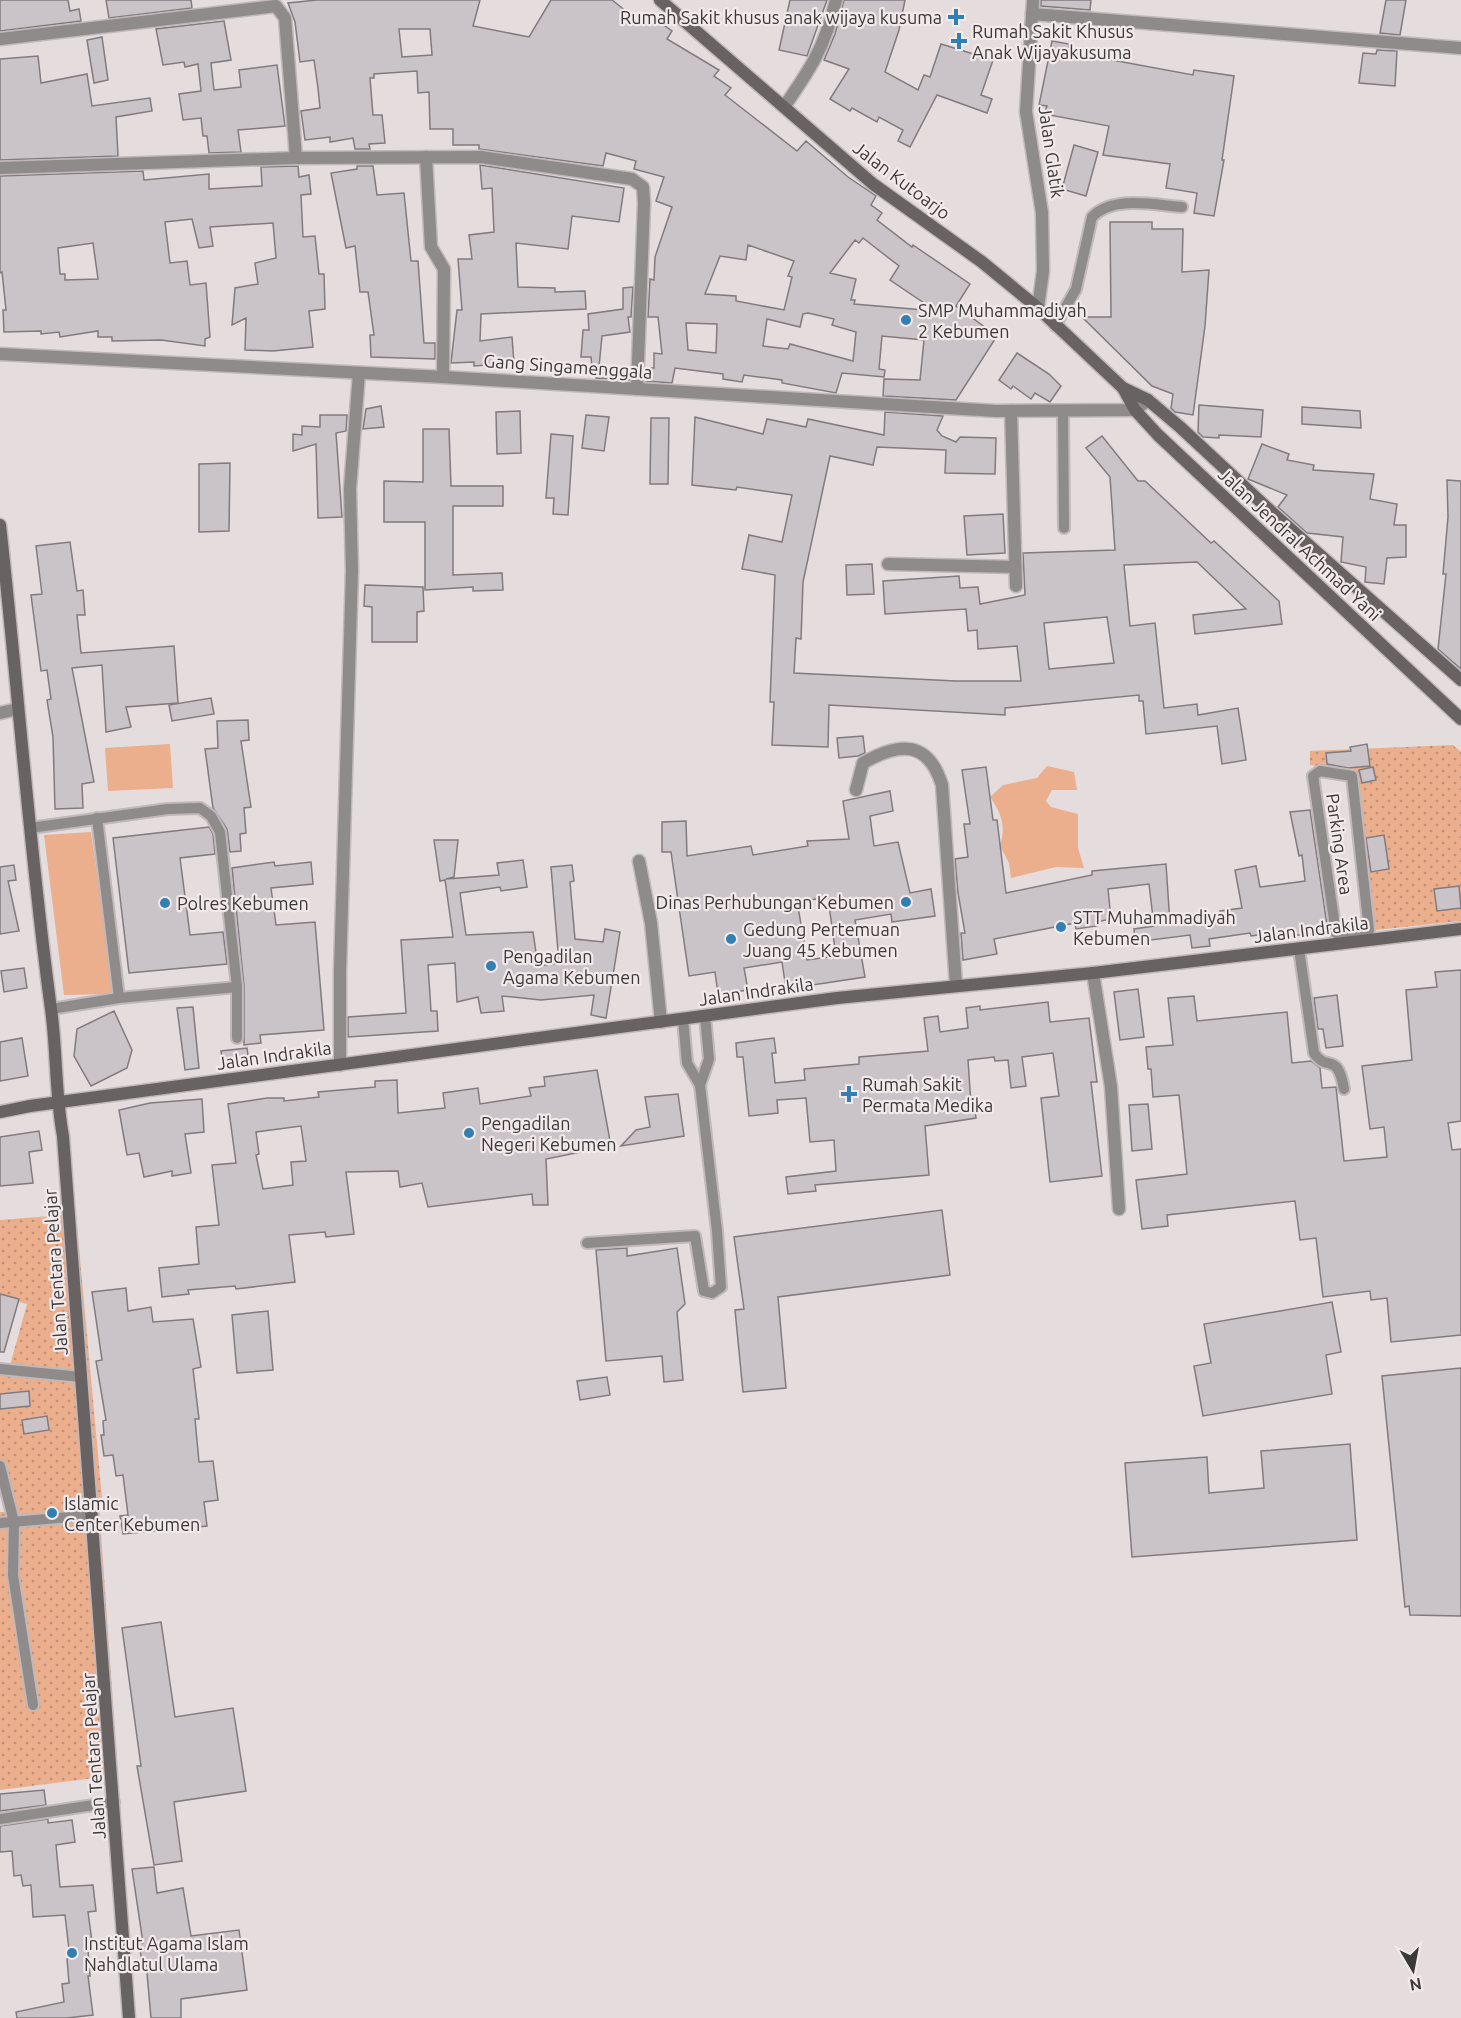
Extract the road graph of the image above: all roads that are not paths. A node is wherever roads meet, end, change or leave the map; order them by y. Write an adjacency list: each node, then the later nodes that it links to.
1 (660, 0): 7 (main road, Jalan Kutoarjo)
2 (837, 0): 7 (street)
3 (1034, 0): 4 (street, Jalan Glatik)
4 (1032, 14): 6 (street); 12 (street, Jalan Glatik)
5 (0, 39): 9 (street)
6 (1461, 48)
7 (784, 107): 12 (main road, Jalan Kutoarjo)
8 (426, 157): 9 (street); 15 (street); 18 (street)
9 (296, 158): 10 (street)
10 (0, 168)
11 (1182, 207): 13 (lane)
12 (1038, 308): 13 (main road, Jalan Kutoarjo)
13 (1055, 326): 17 (main road, Jalan Kutoarjo)
14 (0, 354): 16 (street, Gang Singamenggala)
15 (443, 377): 16 (street, Gang Singamenggala); 18 (street, Gang Singamenggala)
16 (359, 378): 49 (street)
17 (1123, 388): 19 (main road); 20 (main road, Jalan Jendral Achmad Yani)
18 (637, 389): 21 (street, Gang Singamenggala)
19 (1148, 400): 20 (street); 29 (main road)
20 (1135, 410): 22 (street, Gang Singamenggala); 32 (main road, Jalan Jendral Achmad Yani)
21 (1011, 411): 22 (street, Gang Singamenggala); 27 (street)
22 (1063, 412): 24 (lane)
23 (0, 525): 25 (main road, Jalan Tentara Pelajar)
24 (1064, 528)
25 (1, 542): 30 (main road, Jalan Tentara Pelajar)
26 (888, 564): 27 (street)
27 (1015, 567): 28 (street)
28 (1016, 586)
29 (1461, 680)
30 (18, 710): 31 (street); 35 (main road, Jalan Tentara Pelajar)
31 (0, 713)
32 (1461, 719)
33 (856, 790): 41 (street)
34 (97, 818): 35 (lane); 42 (lane); 43 (lane)
35 (30, 828): 44 (main road, Jalan Tentara Pelajar)
36 (639, 861): 47 (street)
37 (1461, 929): 38 (main road, Jalan Indrakila)
38 (1353, 937): 38 (lane, Parking Area); 39 (main road, Jalan Indrakila)
39 (1299, 949): 40 (main road, Jalan Indrakila); 51 (lane)
40 (1094, 973): 41 (main road, Jalan Indrakila); 54 (street)
41 (956, 985): 45 (main road, Jalan Indrakila)
42 (237, 987): 43 (lane); 48 (lane)
43 (119, 998): 44 (lane)
44 (51, 1009): 52 (main road, Jalan Tentara Pelajar)
45 (705, 1016): 46 (main road, Jalan Indrakila); 50 (lane)
46 (683, 1019): 47 (main road, Jalan Indrakila); 50 (lane)
47 (661, 1022): 49 (main road, Jalan Indrakila)
48 (237, 1038)
49 (340, 1065): 52 (main road, Jalan Indrakila)
50 (700, 1085): 55 (lane)
51 (1344, 1089)
52 (57, 1103): 53 (main road, Jalan Indrakila); 59 (main road, Jalan Tentara Pelajar)
53 (0, 1112)
54 (1119, 1209)
55 (717, 1232): 56 (lane); 56 (lane)
56 (695, 1236): 57 (lane)
57 (587, 1243)
58 (0, 1369): 59 (lane)
59 (81, 1377): 61 (main road, Jalan Tentara Pelajar)
60 (0, 1466): 62 (lane)
61 (93, 1515): 62 (lane); 65 (main road, Jalan Tentara Pelajar)
62 (14, 1522): 63 (lane); 64 (lane)
63 (0, 1523)
64 (33, 1705)
65 (114, 1802): 66 (lane); 67 (main road, Jalan Tentara Pelajar)
66 (0, 1819)
67 (129, 2018)

